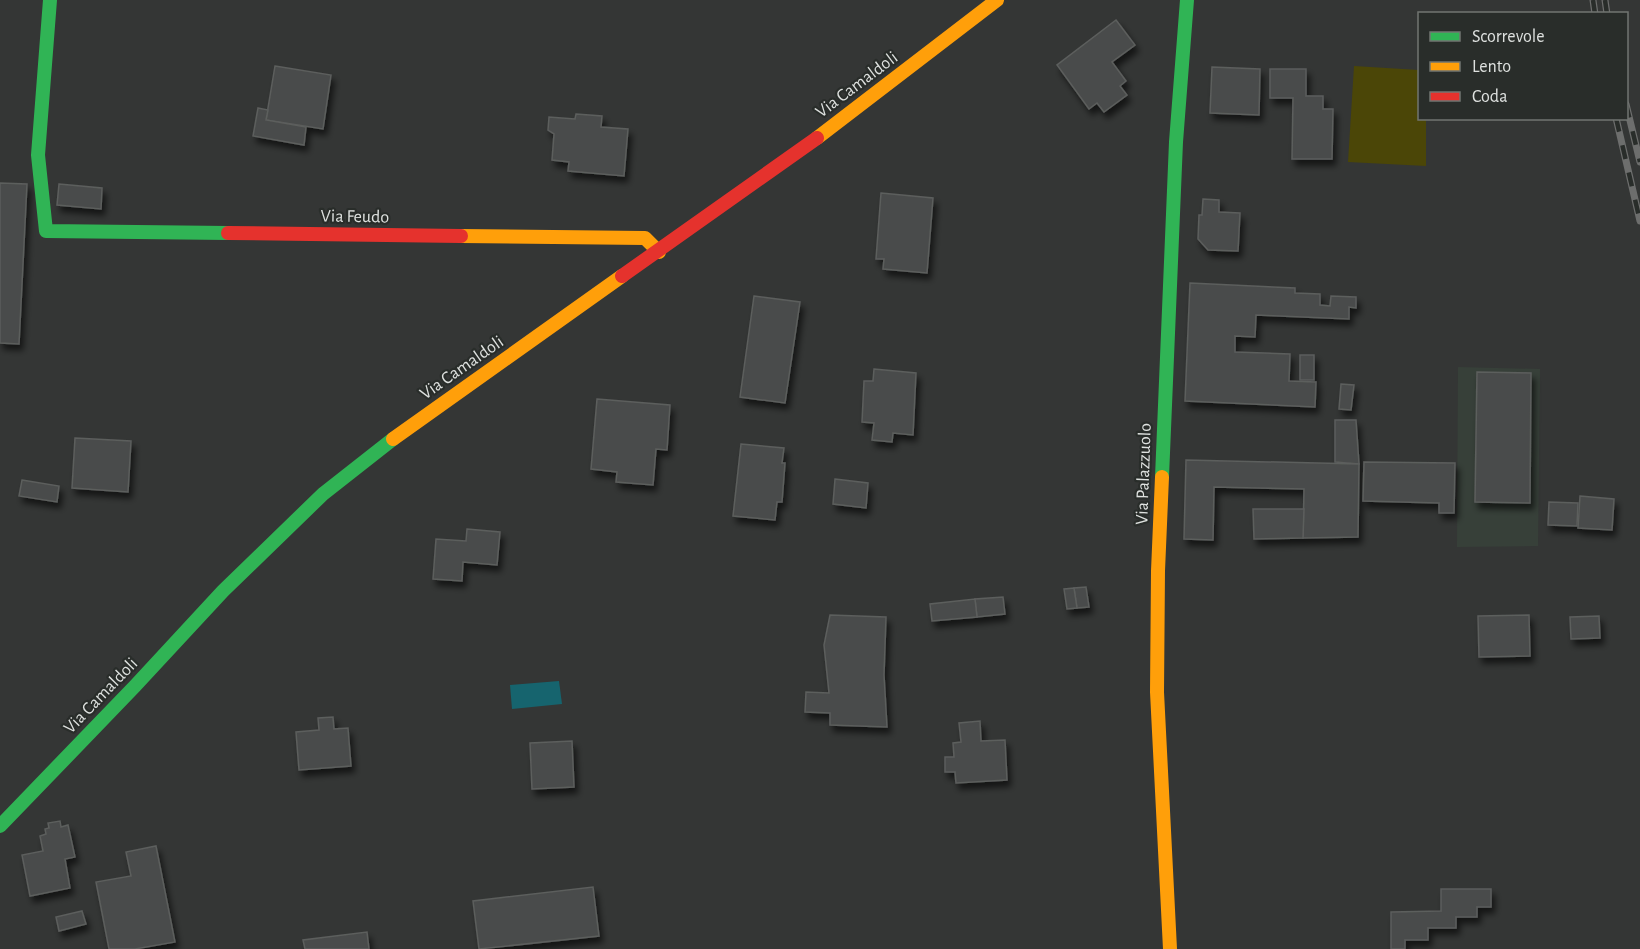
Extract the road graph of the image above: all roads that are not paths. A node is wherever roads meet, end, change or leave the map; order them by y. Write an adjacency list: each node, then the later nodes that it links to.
1 (50, 0): 4 (street, Via Feudo)
2 (997, 0): 4 (street, Via Camaldoli)
3 (1187, 0): 6 (street, Via Palazzuolo)
4 (659, 252): 5 (street, Via Camaldoli)
5 (0, 826)
6 (1170, 949)

